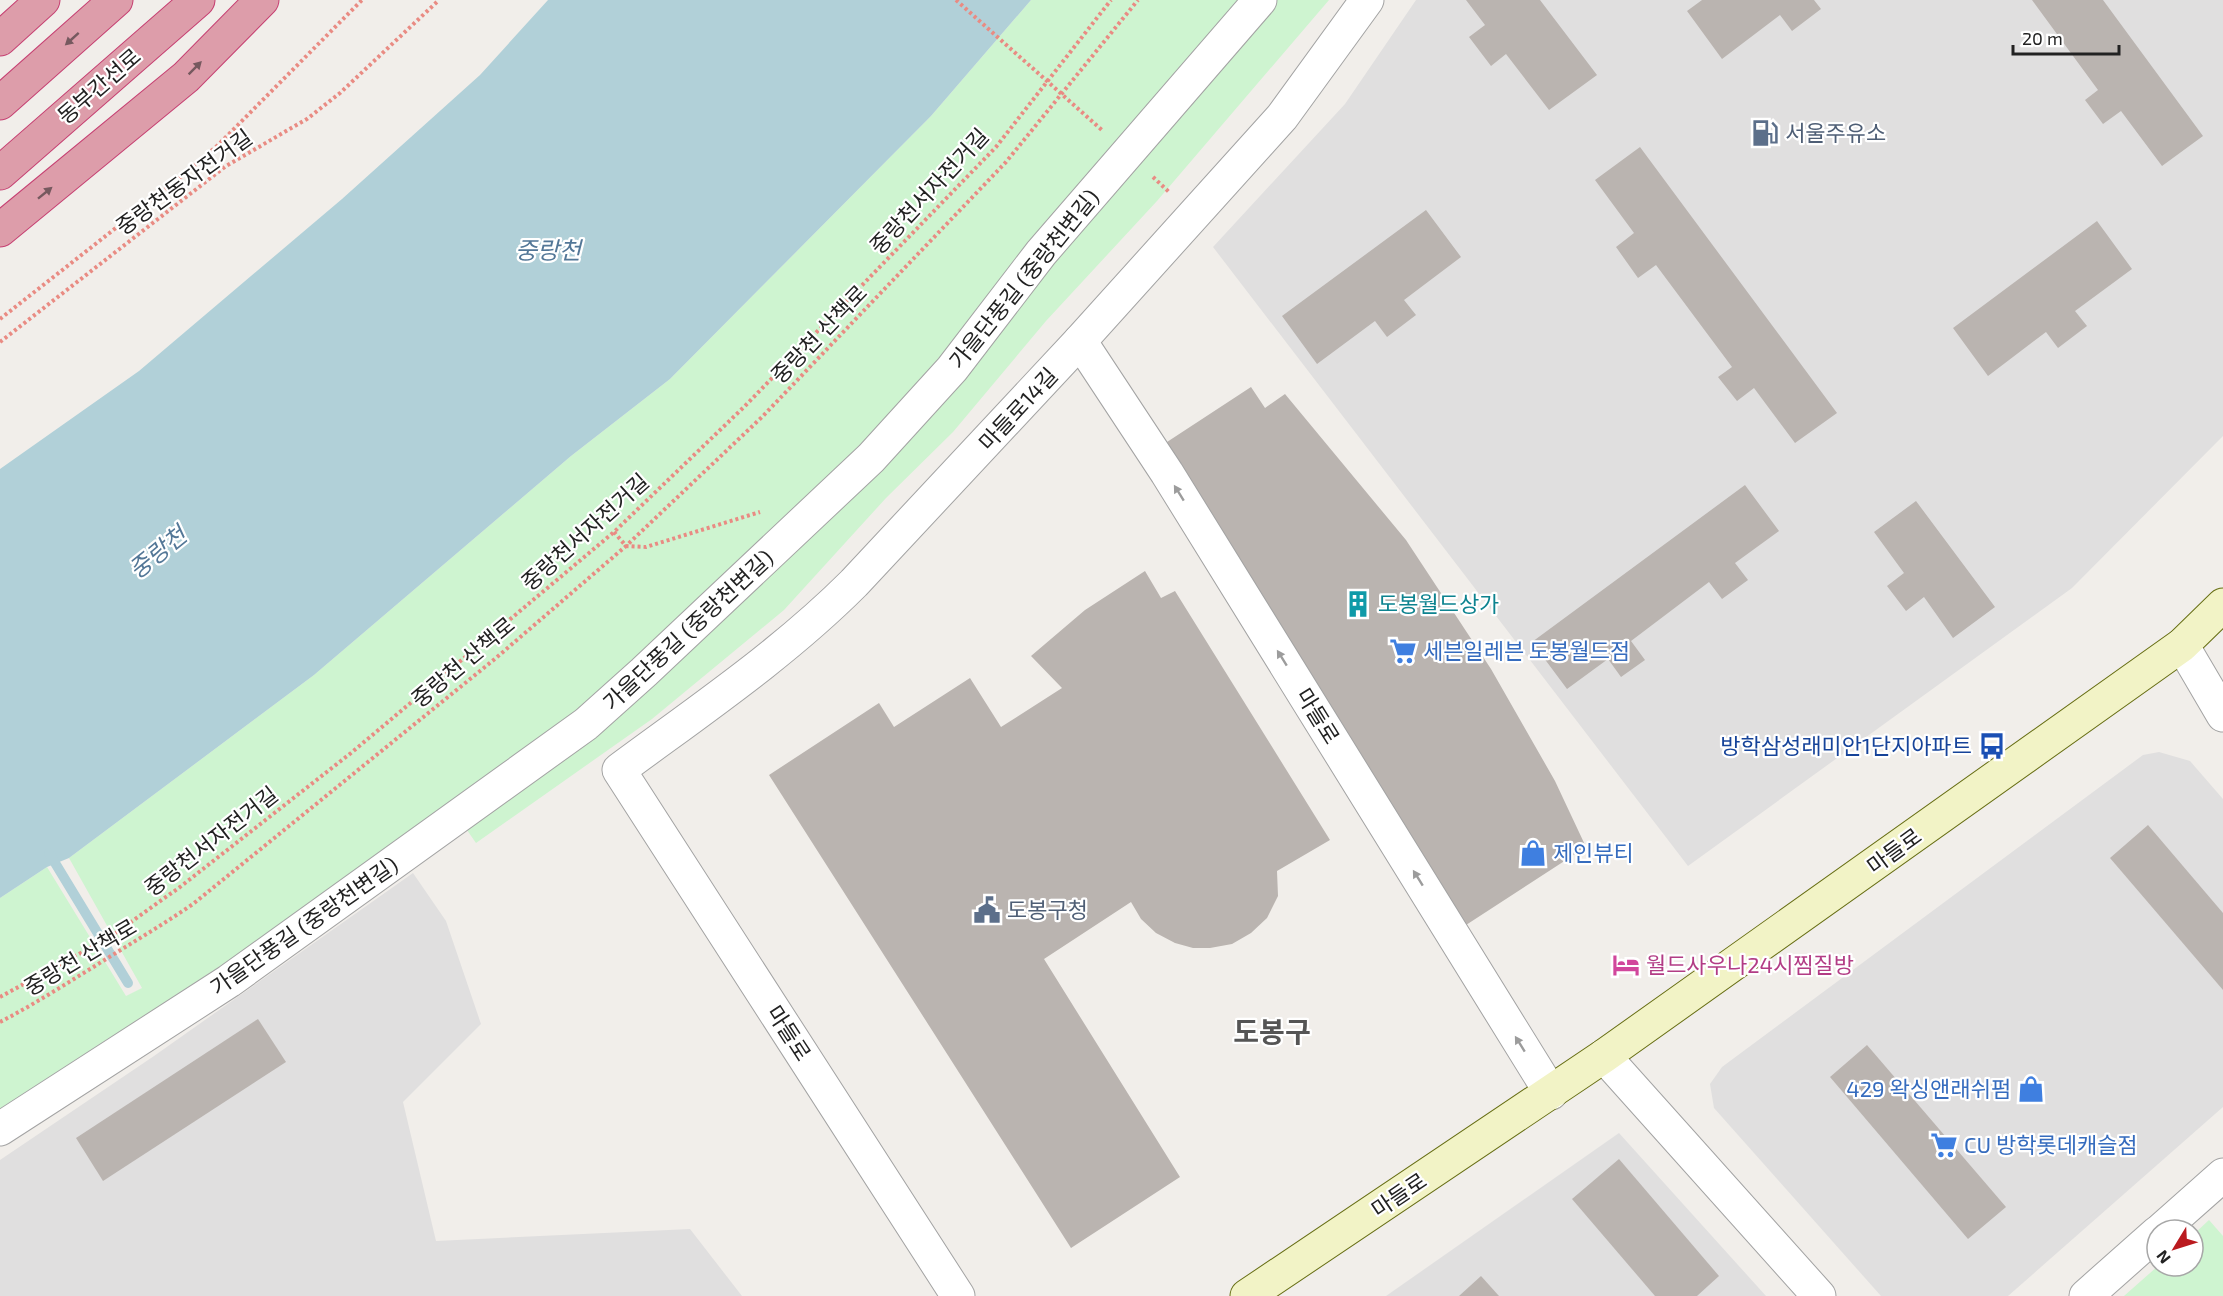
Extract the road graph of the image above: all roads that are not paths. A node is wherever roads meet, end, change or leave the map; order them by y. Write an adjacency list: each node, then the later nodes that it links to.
1 (43, 0): 7 (highway)
2 (116, 0): 8 (highway, one-way to 8)
3 (198, 0): 9 (highway, 동부간선로)
4 (262, 0): 10 (highway, one-way to 4)
5 (1260, 0): 19 (street, 가을단풍길 (중랑천변길))
6 (1367, 0): 11 (street, 마들로14길)
7 (0, 39)
8 (0, 103)
9 (0, 173)
10 (0, 230)
11 (1080, 341): 16 (street, 마들로14길); 18 (street, 마들로, one-way to 11)
12 (2223, 605): 13 (street, 마들로)
13 (2182, 645): 14 (street); 15 (street); 17 (street, 마들로)
14 (2223, 680)
15 (2223, 715)
16 (619, 770): 23 (street, 마들로)
17 (1604, 1056): 18 (street, 마들로); 25 (street)
18 (1551, 1094): 24 (street, 마들로)
19 (0, 1129)
20 (2223, 1175): 21 (street)
21 (2175, 1218)
22 (2145, 1244): 26 (street)
23 (958, 1296)
24 (1247, 1296)
25 (1819, 1296)
26 (2086, 1296)

